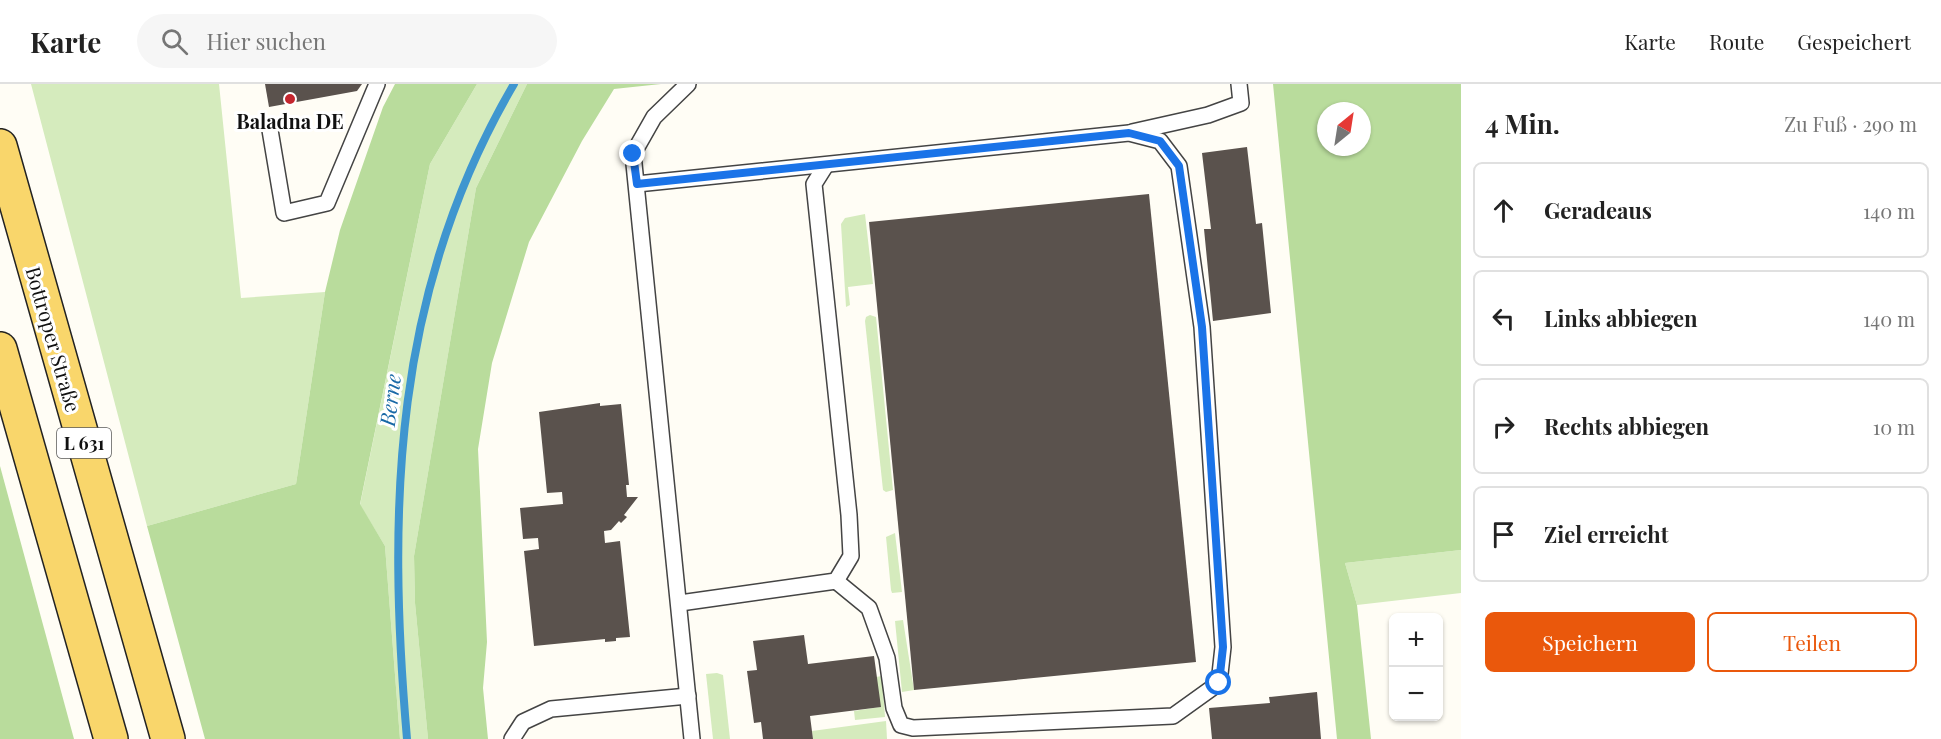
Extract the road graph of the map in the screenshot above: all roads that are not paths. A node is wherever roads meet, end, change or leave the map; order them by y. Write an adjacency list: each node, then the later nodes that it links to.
1 (377, 84): 4 (lane)
2 (688, 84): 8 (lane)
3 (1239, 84): 5 (lane)
4 (270, 130)
5 (1129, 133): 7 (lane); 10 (lane)
6 (0, 146): 14 (main road, Bottroper Straße / L 631)
7 (826, 165): 8 (lane); 10 (lane)
8 (637, 184): 11 (lane)
9 (0, 349): 13 (main road, L 631)
10 (836, 581): 11 (lane)
11 (680, 603): 12 (lane)
12 (688, 696): 15 (lane); 16 (lane)
13 (111, 739)
14 (168, 739)
15 (512, 739)
16 (692, 739)

